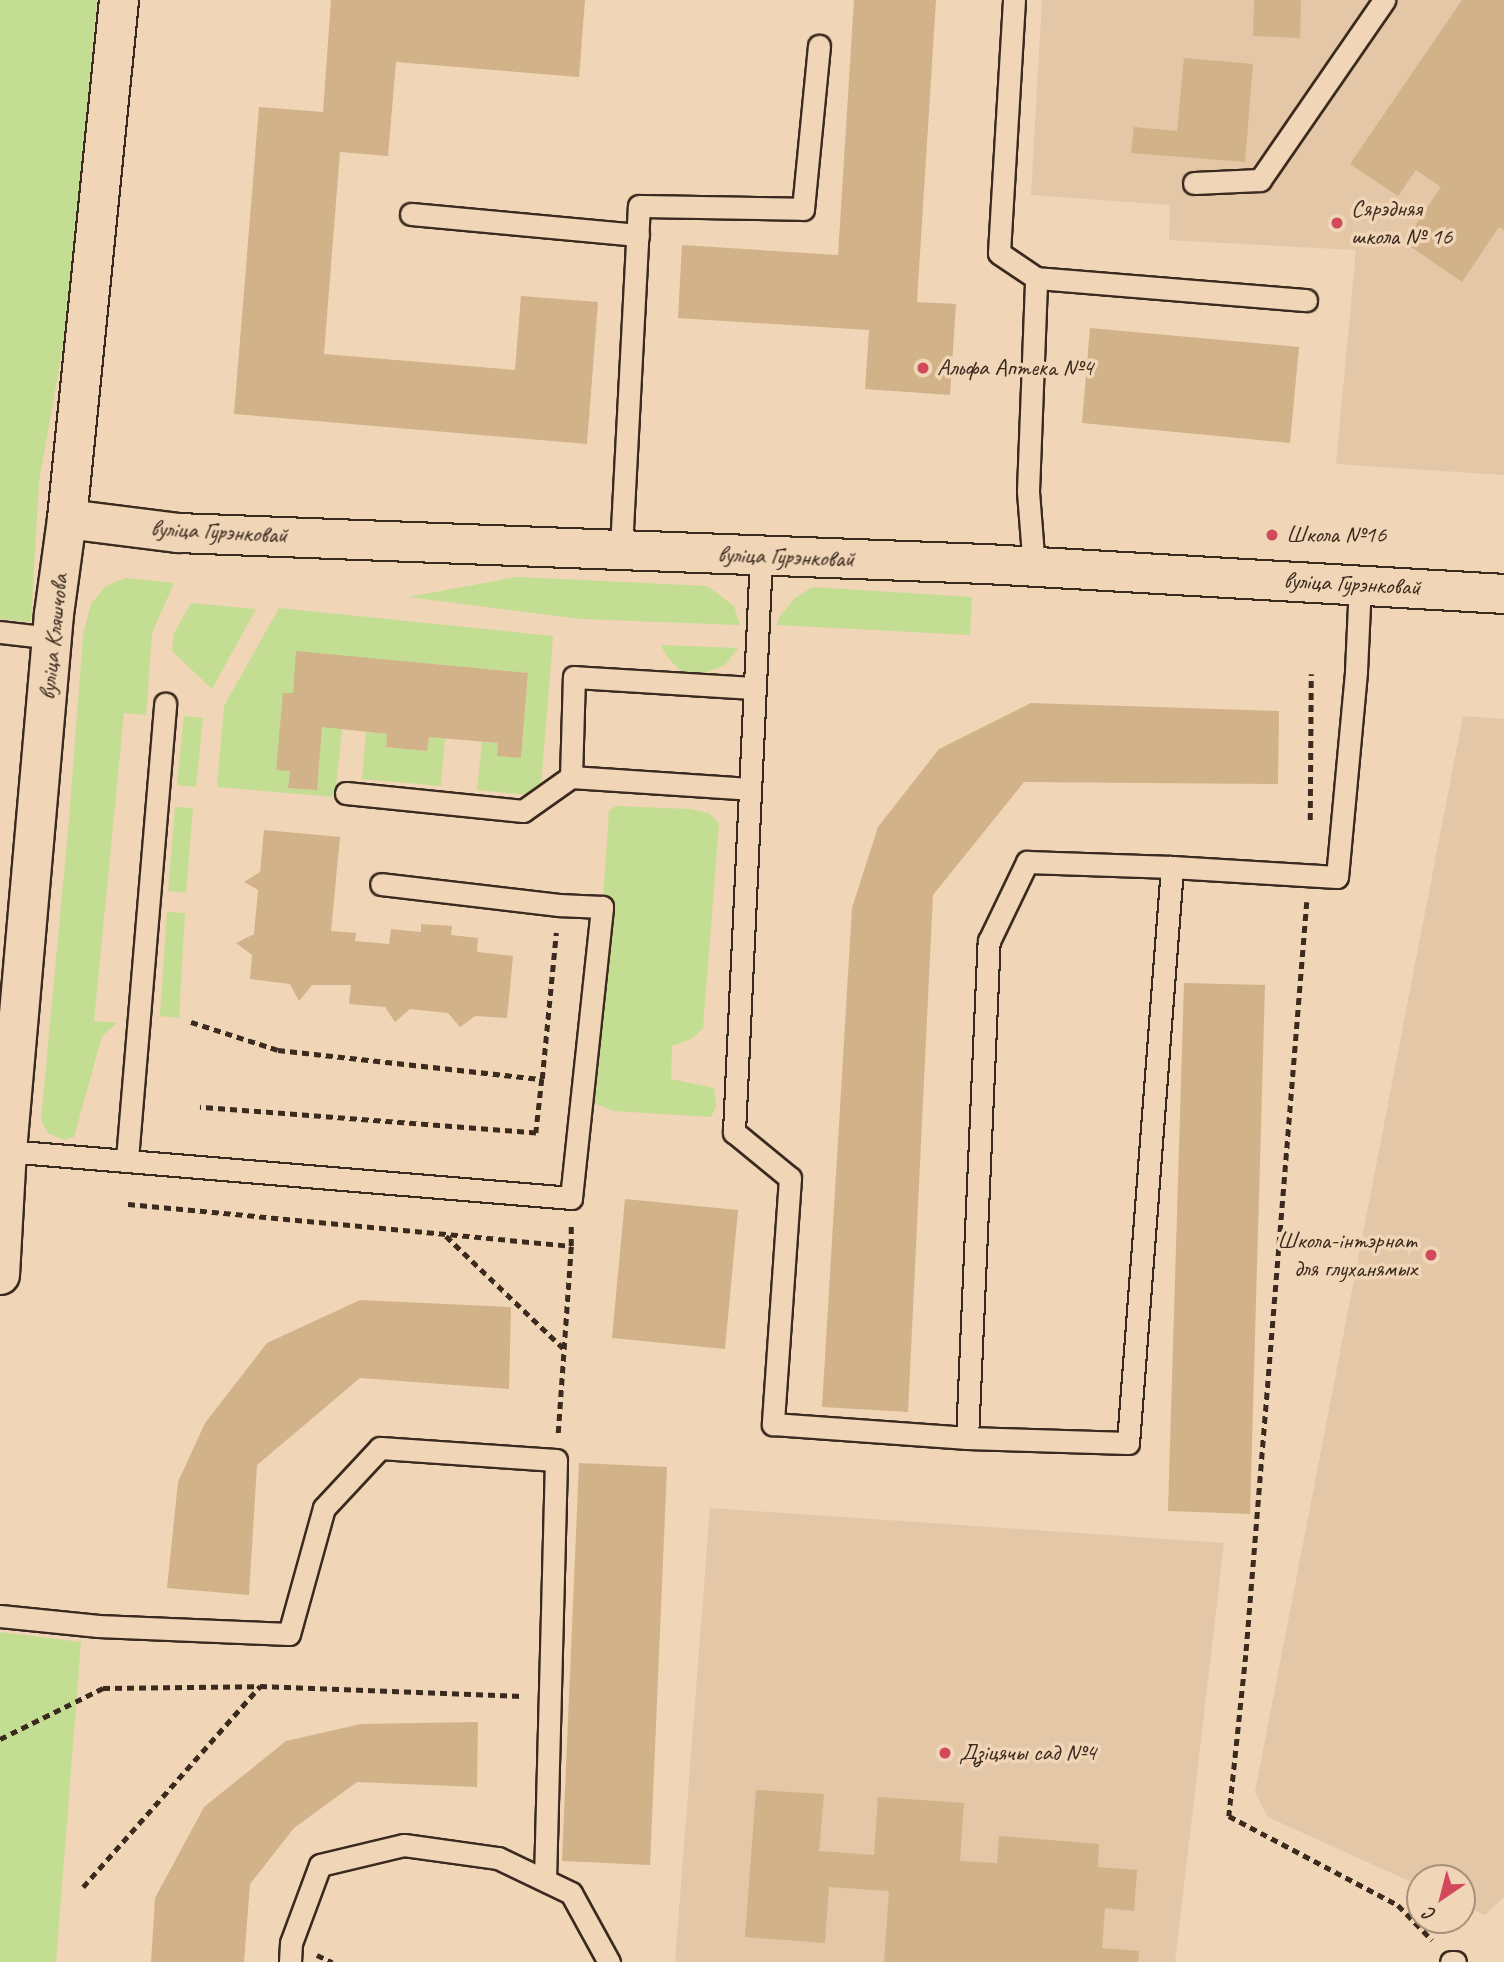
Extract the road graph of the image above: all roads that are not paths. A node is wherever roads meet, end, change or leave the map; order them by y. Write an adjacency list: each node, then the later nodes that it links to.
1 (119, 0): 10 (street, вуліца Кляшчова)
2 (1014, 0): 8 (lane)
3 (1384, 0): 5 (lane)
4 (818, 46): 7 (lane)
5 (1194, 183)
6 (411, 214): 7 (lane)
7 (638, 235): 11 (lane)
8 (1036, 278): 9 (lane); 13 (lane)
9 (1306, 300)
10 (68, 519): 11 (street, вуліца Гурэнковай); 17 (street, вуліца Кляшчова)
11 (621, 548): 12 (street, вуліца Гурэнковай)
12 (761, 557): 13 (street, вуліца Гурэнковай); 18 (lane)
13 (1034, 568): 14 (street, вуліца Гурэнковай)
14 (1360, 583): 15 (street, вуліца Гурэнковай); 23 (lane)
15 (1504, 594)
16 (0, 632): 17 (lane)
17 (52, 638): 25 (street, вуліца Кляшчова)
18 (755, 688): 20 (lane); 21 (lane)
19 (165, 705): 26 (lane)
20 (571, 777): 21 (lane); 22 (lane)
21 (750, 789): 28 (lane)
22 (346, 793)
23 (1172, 866): 28 (lane); 28 (lane)
24 (381, 884): 26 (lane)
25 (7, 1151): 26 (lane); 27 (street, вуліца Кляшчова)
26 (127, 1159)
27 (0, 1275)
28 (967, 1438)
29 (0, 1616): 30 (lane)
30 (545, 1878): 31 (lane); 32 (lane)
31 (290, 1962)
32 (609, 1962)

